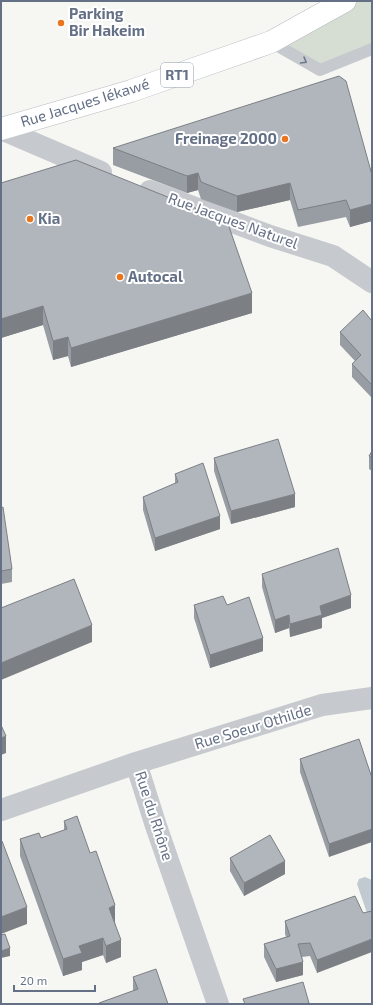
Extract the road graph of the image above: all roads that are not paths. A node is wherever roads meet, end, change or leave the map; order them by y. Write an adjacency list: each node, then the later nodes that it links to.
1 (345, 1): 2 (main road, Rue Jacques Iékawé / RT1)
2 (271, 42): 3 (lane, one-way to 3); 4 (main road, Rue Jacques Iékawé / RT1)
3 (372, 49)
4 (1, 129): 5 (street, Rue Jacques Naturel)
5 (372, 282)
6 (372, 698): 7 (street, Rue Soeur Othilde)
7 (136, 763): 8 (street, Rue du Rhône); 9 (street, Rue du Rhône)
8 (1, 810)
9 (218, 1004)

